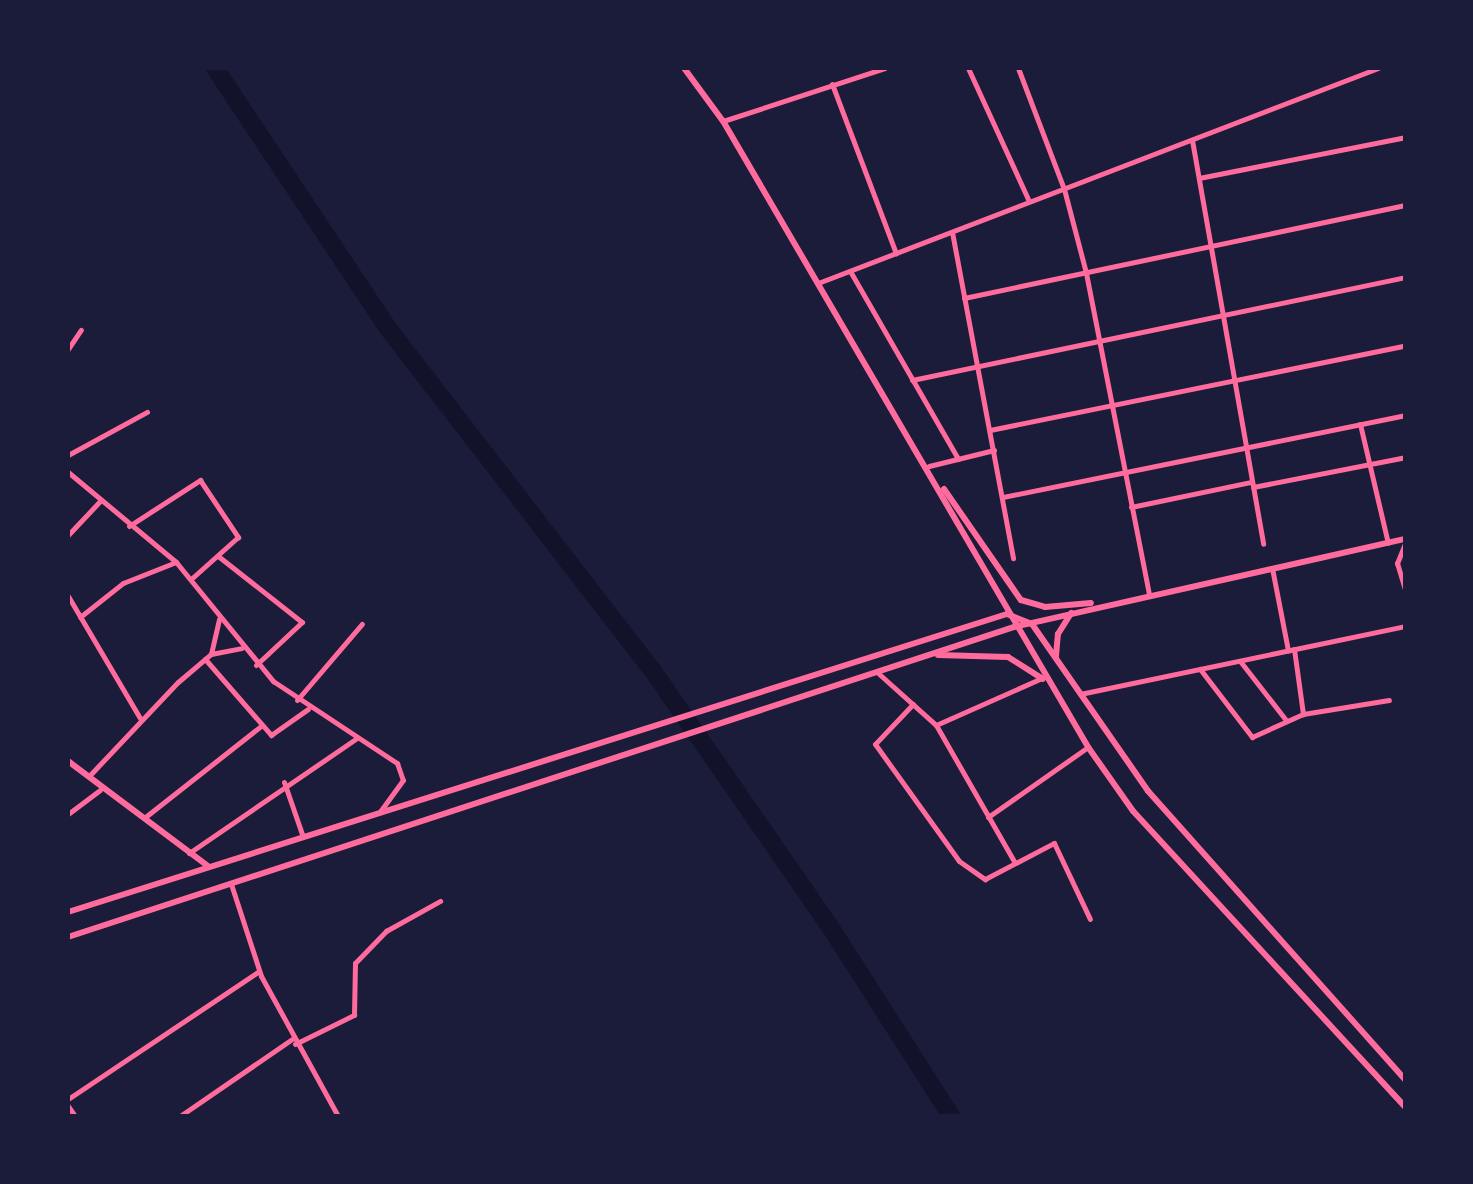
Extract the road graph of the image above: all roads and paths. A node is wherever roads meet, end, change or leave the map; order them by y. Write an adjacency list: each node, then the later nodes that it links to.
1 (684, 68): 7 (street)
2 (885, 68): 6 (street)
3 (968, 68): 12 (street)
4 (1018, 68): 11 (street)
5 (1378, 68): 9 (street)
6 (832, 84): 7 (street); 16 (street)
7 (723, 121): 20 (street)
8 (1406, 137): 10 (street)
9 (1192, 140): 10 (street); 11 (street)
10 (1199, 178): 15 (street)
11 (1064, 188): 12 (street); 18 (street)
12 (1029, 202): 14 (street)
13 (1406, 204): 15 (street)
14 (952, 232): 16 (street); 21 (street)
15 (1212, 246): 18 (street); 22 (street)
16 (896, 253): 17 (street)
17 (850, 270): 20 (street); 29 (street)
18 (1086, 272): 21 (street); 24 (street)
19 (1406, 277): 22 (street)
20 (818, 282): 37 (street)
21 (964, 298): 27 (street)
22 (1224, 315): 24 (street); 28 (street)
23 (81, 330): 26 (street)
24 (1100, 341): 27 (street); 30 (street)
25 (1406, 344): 28 (street)
26 (68, 349)
27 (978, 366): 29 (street); 34 (street)
28 (1235, 379): 30 (street); 35 (street)
29 (912, 380): 40 (street)
30 (1113, 404): 34 (street); 44 (street)
31 (147, 412): 38 (street)
32 (1406, 415): 33 (street)
33 (1360, 424): 35 (street); 41 (street)
34 (990, 430): 36 (street)
35 (1247, 449): 44 (street); 45 (street)
36 (994, 450): 40 (street); 46 (street)
37 (921, 454): 42 (street); 64 (street)
38 (68, 455)
39 (1406, 457): 41 (street)
40 (958, 459): 42 (street)
41 (1369, 464): 45 (street); 52 (street)
42 (929, 466): 62 (street)
43 (68, 472): 47 (street)
44 (1125, 473): 46 (street); 48 (street)
45 (1253, 484): 48 (street); 53 (street)
46 (1003, 497): 55 (street)
47 (101, 500): 49 (street); 50 (street)
48 (1132, 507): 60 (street)
49 (129, 526): 54 (street); 56 (street)
50 (68, 535)
51 (1406, 540): 52 (street); 59 (street)
52 (1388, 542): 57 (street)
53 (1263, 544)
54 (218, 556): 58 (street); 78 (street)
55 (1012, 558)
56 (176, 562): 58 (street); 65 (street)
57 (1272, 568): 60 (street); 72 (street)
58 (191, 580): 66 (street)
59 (1406, 592)
60 (1149, 595): 62 (street)
61 (68, 596): 65 (street)
62 (1125, 600): 63 (street)
63 (1073, 611): 68 (street); 75 (street)
64 (1007, 614): 68 (street); 70 (street); 98 (street)
65 (80, 617): 88 (street)
66 (219, 619): 71 (street); 73 (street)
67 (362, 624): 83 (street)
68 (1032, 624): 70 (street); 75 (street)
69 (1406, 626): 72 (street)
70 (1014, 628): 74 (street); 81 (street)
71 (241, 648): 73 (street); 78 (street)
72 (1291, 650): 77 (street); 87 (street)
73 (212, 654): 76 (street)
74 (926, 656): 80 (street); 81 (street)
75 (1056, 658): 82 (street)
76 (205, 659): 88 (street); 91 (street)
77 (1240, 660): 79 (street); 89 (street)
78 (256, 665): 83 (street)
79 (1200, 669): 82 (street); 89 (street)
80 (878, 673): 85 (street); 106 (street)
81 (1045, 681): 90 (street); 93 (street)
82 (1080, 694): 113 (street)
83 (297, 700): 86 (street)
84 (1389, 700): 87 (street)
85 (912, 704): 90 (street); 104 (street)
86 (308, 708): 91 (street); 92 (street)
87 (1303, 714): 89 (street)
88 (140, 719): 95 (street)
89 (1286, 720)
90 (936, 725): 100 (street)
91 (261, 726): 101 (street)
92 (357, 738): 96 (street); 98 (street)
93 (1088, 747): 100 (street); 115 (street)
94 (68, 761): 95 (street)
95 (87, 778): 97 (street)
96 (284, 782): 102 (street); 103 (street)
97 (100, 790): 99 (street); 101 (street)
98 (380, 812): 102 (street)
99 (68, 814)
100 (988, 817): 104 (street)
101 (142, 820): 103 (street)
102 (303, 837): 105 (street)
103 (190, 853): 105 (street)
104 (1015, 862): 109 (street)
105 (209, 867): 108 (street)
106 (230, 884): 110 (street); 111 (street)
107 (440, 901): 112 (street)
108 (68, 912)
109 (1090, 919)
110 (68, 937)
111 (259, 971): 112 (street); 114 (street)
112 (293, 1042): 117 (street); 118 (street)
113 (1406, 1081)
114 (68, 1102): 116 (street)
115 (1406, 1108)
116 (75, 1116)
117 (180, 1116)
118 (338, 1116)
119 (603, 1116): 120 (street)
120 (640, 1116)

